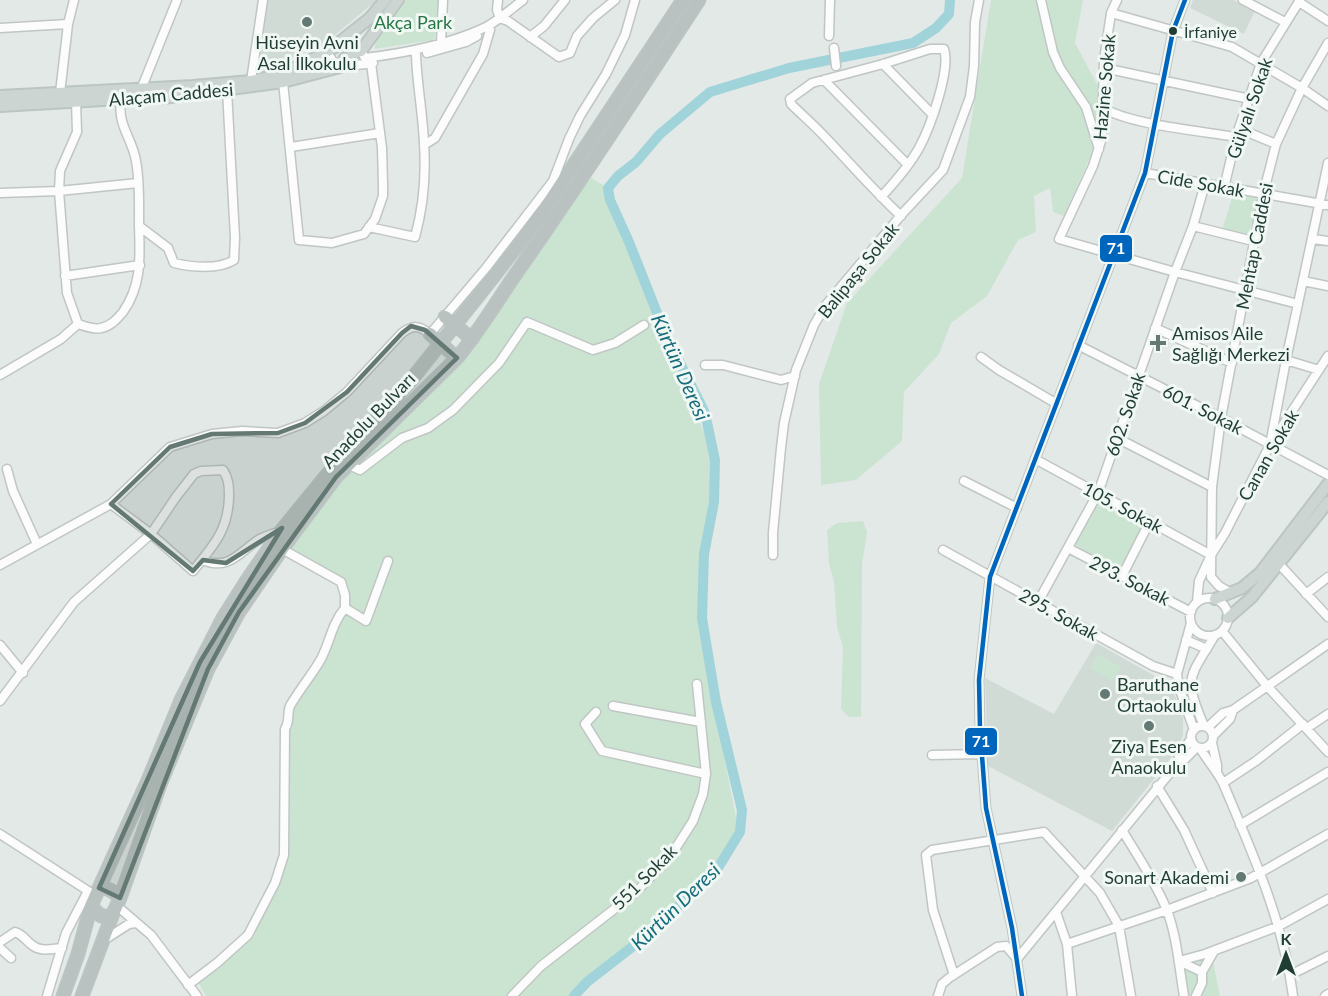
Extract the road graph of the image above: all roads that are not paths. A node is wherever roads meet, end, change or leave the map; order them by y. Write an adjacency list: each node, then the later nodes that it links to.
1 (74, 0): 25 (street)
2 (177, 0): 48 (street)
3 (264, 0): 45 (street)
4 (385, 0): 28 (main road, Alaçam Caddesi)
5 (398, 0): 37 (main road)
6 (444, 0): 32 (street)
7 (498, 0): 22 (street)
8 (523, 0): 22 (street)
9 (565, 0): 31 (street)
10 (615, 0): 31 (street)
11 (635, 0): 93 (street)
12 (683, 0): 93 (highway, Anadolu Bulvarı)
13 (699, 0): 98 (highway, Anadolu Bulvarı)
14 (830, 0): 30 (street)
15 (979, 0): 78 (street, Balipaşa Sokak)
16 (1041, 0): 66 (street)
17 (1117, 0): 21 (street, Hazine Sokak)
18 (1185, 0): 29 (street)
19 (1243, 0): 24 (street)
20 (1300, 1): 23 (street); 24 (street, Gülyalı Sokak)
21 (1111, 13): 29 (street); 43 (street, Hazine Sokak)
22 (500, 18): 27 (street); 31 (street); 32 (street)
23 (1328, 21)
24 (1285, 22): 40 (street, Gülyalı Sokak)
25 (68, 24): 26 (street); 51 (street)
26 (0, 28)
27 (490, 30): 36 (street); 64 (street)
28 (351, 31): 34 (main road, Alaçam Caddesi); 37 (street)
29 (1173, 31): 40 (street); 47 (street)
30 (829, 36)
31 (530, 37)
32 (441, 43): 36 (street)
33 (1328, 44): 49 (street, Mehtap Caddesi)
34 (332, 47): 37 (street); 37 (main road); 45 (main road, Alaçam Caddesi)
35 (834, 48): 42 (street)
36 (416, 53): 38 (street); 64 (street)
37 (350, 57): 38 (street); 39 (street); 46 (main road, Alaçam Caddesi)
38 (381, 58): 39 (street)
39 (371, 63): 61 (street)
40 (1261, 63): 49 (street); 54 (street, Gülyalı Sokak)
41 (883, 64): 44 (street); 59 (street); 59 (street)
42 (836, 66)
43 (1104, 68): 47 (street); 58 (street, Hazine Sokak)
44 (824, 80): 68 (street); 76 (street)
45 (250, 81): 48 (main road, Alaçam Caddesi)
46 (283, 82): 50 (main road, Alaçam Caddesi); 65 (street)
47 (1162, 82): 54 (street); 60 (street)
48 (142, 87): 51 (main road, Alaçam Caddesi)
49 (1302, 88): 57 (street); 63 (street, Mehtap Caddesi)
50 (227, 90): 53 (main road, Alaçam Caddesi); 79 (street)
51 (60, 93): 52 (main road, Alaçam Caddesi)
52 (0, 96)
53 (121, 99): 55 (main road, Alaçam Caddesi); 70 (street)
54 (1250, 99): 62 (street, Gülyalı Sokak)
55 (76, 101): 56 (main road, Alaçam Caddesi); 73 (street)
56 (0, 106)
57 (1328, 106)
58 (1103, 108): 60 (street); 66 (street, Hazine Sokak)
59 (932, 114): 68 (street)
60 (1155, 123): 62 (street); 69 (street)
61 (380, 133): 65 (street); 81 (street)
62 (1238, 133): 63 (street); 72 (street, Gülyalı Sokak)
63 (1276, 144): 75 (street, Mehtap Caddesi)
64 (424, 145): 81 (street)
65 (291, 147): 81 (street)
66 (1099, 149): 85 (street, Hazine Sokak)
67 (1328, 163): 77 (street)
68 (908, 165): 76 (street)
69 (1145, 173): 71 (street, Cide Sokak); 85 (street)
70 (138, 183): 73 (street); 79 (street)
71 (1205, 184): 72 (street, Cide Sokak); 80 (street, 602. Sokak)
72 (1224, 188): 75 (street, Cide Sokak)
73 (59, 191): 74 (street); 88 (street)
74 (0, 193)
75 (1263, 195): 77 (street, Cide Sokak); 83 (street, Mehtap Caddesi)
76 (881, 197): 78 (street)
77 (1324, 204): 82 (street)
78 (901, 216): 109 (street, Balipaşa Sokak)
79 (139, 226): 86 (street)
80 (1193, 226): 83 (street); 87 (street, 602. Sokak)
81 (369, 227)
82 (1313, 238): 84 (street); 89 (street)
83 (1253, 241): 91 (street, Mehtap Caddesi)
84 (1328, 241)
85 (1114, 255): 87 (street); 100 (street)
86 (140, 265): 88 (street); 94 (street)
87 (1175, 272): 91 (street); 96 (street, 602. Sokak)
88 (65, 276): 94 (street)
89 (1303, 281): 90 (street); 92 (street)
90 (1328, 286)
91 (1244, 291): 92 (street); 105 (street, Mehtap Caddesi)
92 (1298, 304): 104 (street)
93 (450, 321): 97 (street); 98 (highway); 99 (highway, Anadolu Bulvarı)
94 (78, 324): 108 (street)
95 (644, 325): 116 (street)
96 (1155, 328): 105 (street); 110 (street, 602. Sokak)
97 (430, 334): 99 (highway); 124 (street)
98 (472, 339): 103 (highway, Anadolu Bulvarı)
99 (440, 343): 103 (highway); 127 (highway, Anadolu Bulvarı)
100 (1078, 345): 110 (street, 601. Sokak); 111 (street)
101 (1328, 356): 107 (street, Canan Sokak)
102 (981, 357): 111 (street)
103 (457, 358): 116 (highway, Anadolu Bulvarı)
104 (1286, 360): 107 (street); 114 (street)
105 (1232, 363): 112 (street, Mehtap Caddesi)
106 (705, 365): 109 (street)
107 (1319, 370): 114 (street, Canan Sokak)
108 (0, 375)
109 (795, 375): 133 (street, Balipaşa Sokak)
110 (1138, 375): 112 (street, 601. Sokak); 113 (street, 602. Sokak)
111 (1057, 404): 115 (street)
112 (1221, 418): 114 (street, 601. Sokak); 121 (street, Mehtap Caddesi)
113 (1117, 438): 121 (street); 122 (street, 602. Sokak)
114 (1270, 445): 118 (street, 601. Sokak); 134 (street, Canan Sokak)
115 (1035, 459): 122 (street, 105. Sokak); 125 (street)
116 (347, 464): 131 (highway, Anadolu Bulvarı)
117 (7, 469): 129 (street)
118 (1328, 475)
119 (964, 481): 125 (street)
120 (1328, 484): 142 (main road)
121 (1212, 487): 134 (street, Mehtap Caddesi)
122 (1098, 493): 126 (street, 105. Sokak); 130 (street, 602. Sokak)
123 (1328, 502): 137 (main road)
124 (111, 504): 128 (street); 129 (street)
125 (1017, 508): 141 (street)
126 (1150, 521): 134 (street, 105. Sokak); 139 (street)
127 (281, 531): 135 (street); 189 (highway, Anadolu Bulvarı)
128 (151, 534): 135 (street); 135 (street); 158 (street)
129 (38, 544): 138 (street)
130 (1068, 548): 139 (street, 293. Sokak); 145 (street, 602. Sokak)
131 (282, 549): 147 (street); 191 (highway, Anadolu Bulvarı)
132 (943, 550): 141 (street, 295. Sokak)
133 (774, 555)
134 (1211, 555): 142 (street); 146 (street, Mehtap Caddesi)
135 (202, 560)
136 (388, 561): 147 (street)
137 (1280, 565): 143 (street); 150 (main road)
138 (0, 566)
139 (1122, 576): 148 (street, 293. Sokak)
140 (1328, 576): 143 (street)
141 (990, 577): 145 (street, 295. Sokak); 174 (street)
142 (1232, 593): 144 (main road)
143 (1306, 594): 149 (street)
144 (1215, 599): 146 (street); 150 (street)
145 (1038, 602): 157 (street, 295. Sokak)
146 (1197, 602): 148 (street)
147 (345, 608): 210 (street)
148 (1191, 612): 151 (street)
149 (1328, 617)
150 (1228, 618): 152 (street)
151 (1191, 622): 152 (street); 153 (street)
152 (1219, 633): 156 (street); 162 (street)
153 (1186, 640): 156 (street); 159 (street)
154 (1328, 644): 162 (street)
155 (0, 645): 158 (street)
156 (1207, 649): 170 (street)
157 (1154, 663): 159 (street, 295. Sokak); 160 (street)
158 (22, 673): 163 (street)
159 (1177, 674): 172 (street)
160 (1155, 676)
161 (697, 684): 168 (street, 551 Sokak)
162 (1267, 686): 165 (street); 169 (street)
163 (0, 701)
164 (613, 706): 168 (street)
165 (1233, 710): 170 (street); 171 (street)
166 (596, 712): 178 (street)
167 (1328, 714): 169 (street)
168 (701, 722): 178 (street, 551 Sokak)
169 (1305, 726): 173 (street); 179 (street)
170 (1206, 727): 171 (street); 172 (street)
171 (1213, 740): 172 (street); 176 (street)
172 (1195, 741): 176 (street); 180 (street)
173 (1328, 752)
174 (982, 754): 175 (street); 185 (street)
175 (932, 755)
176 (1217, 771): 179 (street)
177 (1328, 772): 181 (street)
178 (706, 774): 215 (street, 551 Sokak)
179 (1222, 783): 181 (street)
180 (1157, 786): 182 (street); 188 (street)
181 (1240, 825): 186 (street)
182 (1122, 830): 187 (street); 192 (street)
183 (0, 834): 189 (street)
184 (1328, 834): 186 (street)
185 (993, 841): 187 (street); 205 (street); 208 (street)
186 (1260, 872): 188 (street); 196 (street)
187 (1085, 875): 193 (street); 195 (street)
188 (1213, 893): 192 (street)
189 (93, 895): 191 (highway); 191 (highway); 201 (street); 212 (highway, Anadolu Bulvarı)
190 (1328, 899): 196 (street)
191 (116, 907): 194 (street); 197 (highway, Anadolu Bulvarı)
192 (1167, 910): 195 (street); 206 (street)
193 (1056, 912): 199 (street); 205 (street)
194 (136, 923): 197 (street); 210 (street)
195 (1119, 926): 199 (street); 219 (street)
196 (1279, 926): 202 (street); 209 (street)
197 (103, 940): 213 (highway, Anadolu Bulvarı)
198 (0, 942): 201 (street)
199 (1067, 944): 218 (street)
200 (0, 948): 204 (street)
201 (62, 948): 211 (street)
202 (1214, 951): 206 (street); 207 (street)
203 (1328, 956): 209 (street)
204 (11, 958)
205 (1017, 959): 208 (street); 217 (street)
206 (1179, 961): 207 (street); 220 (street)
207 (1202, 972): 221 (street)
208 (954, 975): 216 (street)
209 (1290, 975): 222 (street)
210 (188, 985): 214 (street)
211 (47, 996)
212 (63, 996)
213 (82, 996)
214 (197, 996)
215 (512, 996)
216 (938, 996)
217 (1022, 996)
218 (1072, 996)
219 (1131, 996)
220 (1184, 996)
221 (1196, 996)
222 (1293, 996)

